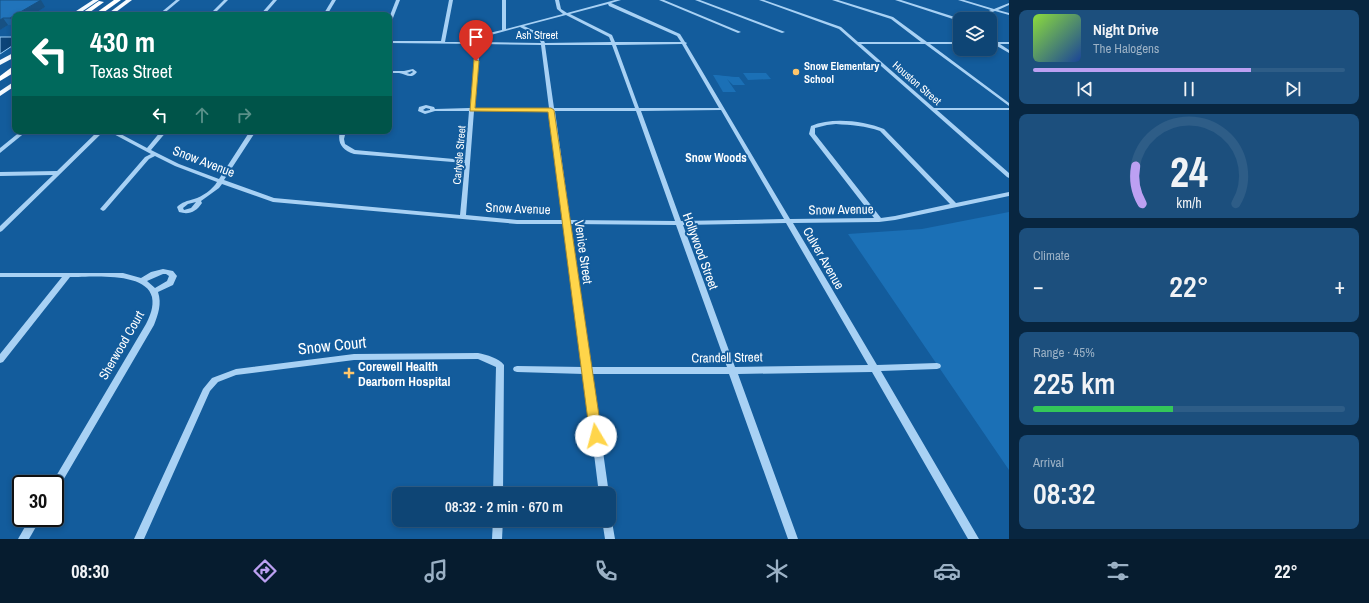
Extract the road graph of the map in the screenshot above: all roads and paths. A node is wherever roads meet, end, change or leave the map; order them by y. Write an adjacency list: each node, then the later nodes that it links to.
1 (96, 0): 24 (main road)
2 (104, 0): 25 (highway)
3 (109, 0): 26 (highway)
4 (118, 0): 27 (highway)
5 (129, 0): 28 (main road)
6 (178, 0): 29 (street)
7 (226, 0): 30 (street)
8 (275, 0): 31 (street)
9 (334, 0): 32 (street)
10 (398, 0): 36 (street)
11 (451, 0): 43 (street)
12 (504, 0): 39 (street)
13 (557, 0): 34 (street, Hollywood Street)
14 (619, 0): 21 (street)
15 (661, 0): 40 (street)
16 (697, 0): 41 (street)
17 (761, 0): 48 (street, Houston Street)
18 (834, 0): 49 (street)
19 (897, 0): 37 (street)
20 (960, 0): 23 (street)
21 (610, 2): 34 (street); 47 (street, Culver Avenue)
22 (1009, 4): 23 (street)
23 (994, 10): 33 (street); 35 (street)
24 (78, 12)
25 (86, 12)
26 (91, 12)
27 (100, 12)
28 (113, 12)
29 (164, 12)
30 (214, 12)
31 (265, 12)
32 (327, 12)
33 (989, 12)
34 (567, 14): 38 (street); 46 (street, Hollywood Street)
35 (1009, 14)
36 (392, 15)
37 (953, 18)
38 (521, 26): 39 (street); 52 (street)
39 (504, 30): 45 (street)
40 (739, 32)
41 (782, 32)
42 (392, 42): 43 (street, Ash Street)
43 (443, 42): 45 (street, Ash Street)
44 (997, 42): 51 (street)
45 (477, 43): 52 (street, Ash Street); 71 (street, Carlysle Street)
46 (614, 43): 47 (street, Ash Street); 52 (street, Ash Street); 66 (street, Hollywood Street)
47 (685, 43): 67 (street, Culver Avenue)
48 (858, 43): 49 (street); 68 (street, Houston Street)
49 (926, 43): 50 (street); 65 (street)
50 (953, 43)
51 (1009, 43)
52 (543, 44): 72 (street, Venice Street)
53 (997, 45): 54 (street)
54 (1009, 52)
55 (12, 56): 56 (main road)
56 (0, 63)
57 (12, 66): 61 (highway)
58 (12, 71): 62 (highway)
59 (392, 72): 60 (street)
60 (404, 72)
61 (0, 74)
62 (0, 79)
63 (12, 85): 64 (main road)
64 (0, 94)
65 (1009, 105)
66 (637, 109): 67 (street); 72 (street); 95 (street, Hollywood Street)
67 (723, 109): 93 (street, Culver Avenue)
68 (932, 109): 69 (street); 85 (street, Houston Street)
69 (1009, 109)
70 (433, 110): 71 (street)
71 (472, 110): 72 (street); 82 (street, Carlysle Street)
72 (551, 110): 94 (street, Venice Street)
73 (21, 134): 80 (street)
74 (98, 134): 83 (street)
75 (117, 134): 79 (street, Snow Avenue)
76 (161, 134): 79 (street)
77 (251, 134): 86 (street)
78 (342, 134): 82 (street)
79 (148, 150): 81 (street, Snow Avenue)
80 (0, 152)
81 (155, 154): 86 (street, Snow Avenue); 90 (street)
82 (468, 162): 91 (street, Carlysle Street)
83 (57, 173): 84 (street); 96 (street)
84 (0, 174)
85 (1009, 176)
86 (222, 181): 88 (street); 91 (street, Snow Avenue)
87 (1009, 194): 89 (street, Snow Avenue)
88 (198, 200)
89 (955, 206): 92 (street, Snow Avenue); 92 (street)
90 (103, 209)
91 (463, 217): 94 (street, Snow Avenue)
92 (879, 220): 93 (street, Snow Avenue)
93 (789, 221): 95 (street, Snow Avenue); 103 (street, Culver Avenue)
94 (566, 222): 95 (street, Snow Avenue); 106 (street, Venice Street)
95 (678, 222): 105 (street, Hollywood Street)
96 (0, 230)
97 (0, 275): 98 (street)
98 (68, 275): 99 (street); 101 (street)
99 (142, 280): 100 (street); 100 (street)
100 (154, 292): 107 (street, Sherwood Court)
101 (0, 360)
102 (937, 366): 103 (street, Crandell Street)
103 (874, 368): 105 (street, Crandell Street); 118 (street, Culver Avenue)
104 (517, 369): 106 (street, Crandell Street)
105 (732, 370): 106 (street, Crandell Street); 117 (street, Hollywood Street)
106 (586, 371): 109 (street, Venice Street)
107 (61, 475)
108 (498, 487): 114 (street, Snow Court)
109 (603, 487)
110 (31, 527): 113 (street)
111 (498, 527): 115 (street)
112 (608, 527): 116 (street)
113 (24, 539)
114 (140, 539)
115 (497, 539)
116 (610, 539)
117 (793, 539)
118 (974, 539)

